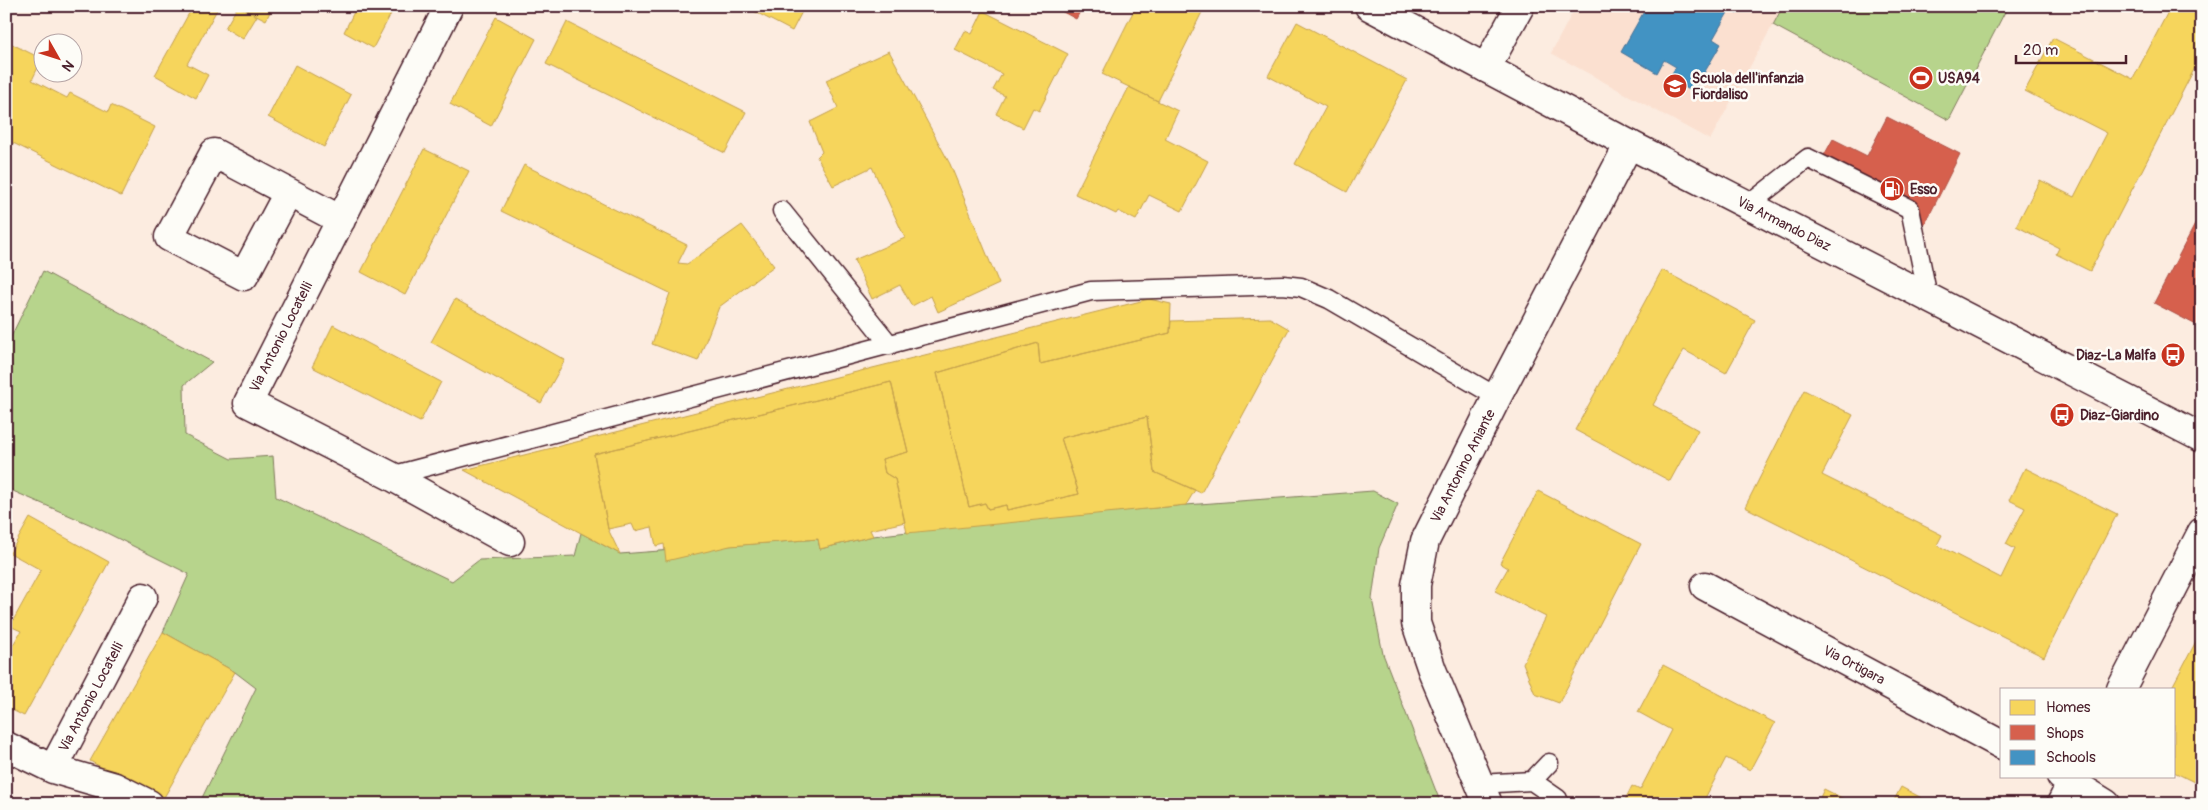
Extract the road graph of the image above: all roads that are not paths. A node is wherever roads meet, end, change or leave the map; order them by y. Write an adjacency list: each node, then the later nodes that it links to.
1 (449, 6): 9 (street, Via Antonio Locatelli)
2 (1369, 6): 4 (street, Via Armando Diaz)
3 (1520, 6): 4 (street)
4 (1486, 68): 5 (street, Via Armando Diaz)
5 (1629, 144): 7 (street, Via Armando Diaz); 12 (street, Via Antonino Aniante)
6 (288, 193): 6 (street); 9 (street)
7 (1748, 205): 10 (street, Via Armando Diaz); 10 (lane)
8 (782, 211): 11 (lane)
9 (341, 220): 14 (street, Via Antonio Locatelli)
10 (1928, 297): 13 (street, Via Armando Diaz)
11 (890, 345): 12 (lane); 14 (lane)
12 (1497, 397): 26 (street, Via Antonino Aniante)
13 (2202, 438)
14 (391, 476): 16 (street, Via Antonio Locatelli)
15 (2202, 532): 19 (street)
16 (510, 542)
17 (1705, 586): 20 (street, Via Ortigara)
18 (143, 597): 23 (street, Via Antonio Locatelli)
19 (2122, 688)
20 (2000, 744)
21 (6, 746): 23 (street)
22 (1549, 763): 24 (lane)
23 (52, 769): 28 (street)
24 (1532, 781): 26 (lane); 27 (lane)
25 (2067, 785): 29 (street)
26 (1484, 794)
27 (1558, 799)
28 (149, 804)
29 (2106, 804)

